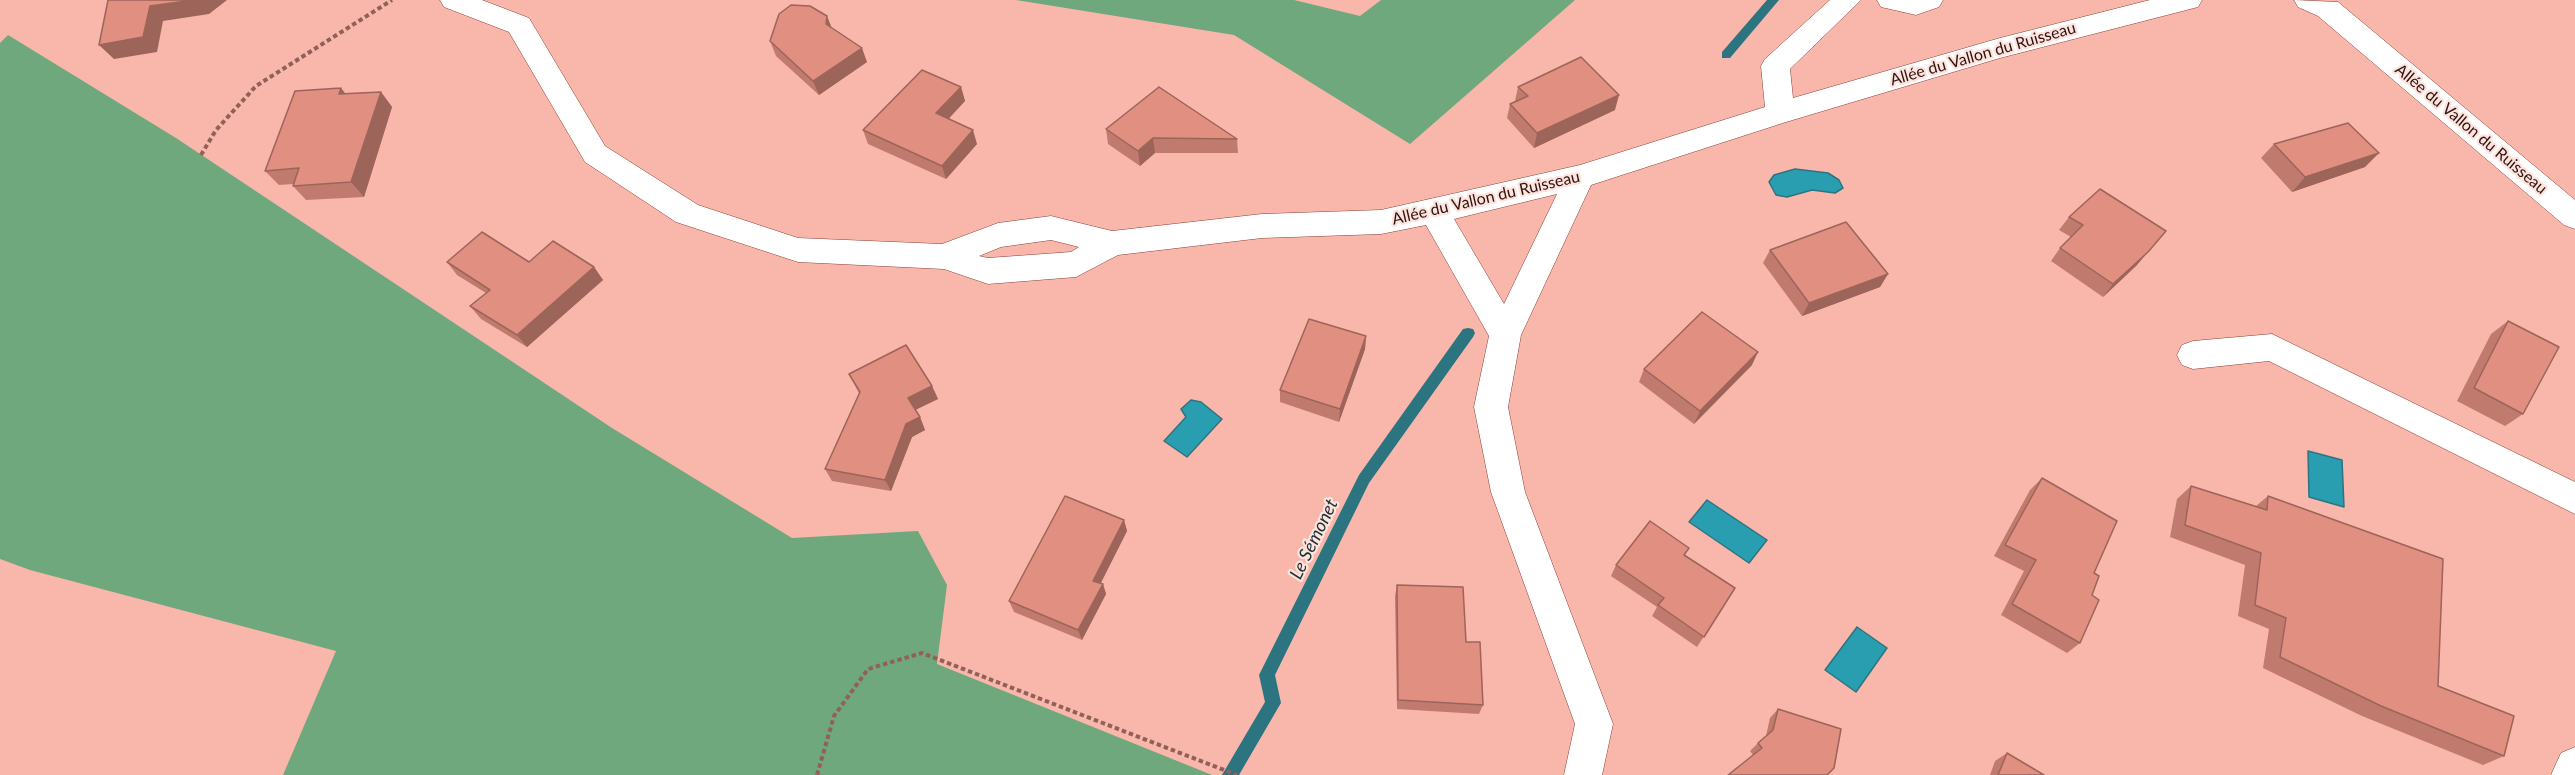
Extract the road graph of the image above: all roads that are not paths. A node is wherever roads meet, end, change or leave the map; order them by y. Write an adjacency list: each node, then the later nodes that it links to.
1 (454, 0): 7 (street, Allée du Vallon du Ruisseau)
2 (1847, 0): 8 (street)
3 (1891, 0): 4 (street)
4 (1929, 0)
5 (2188, 0): 8 (street, Allée du Vallon du Ruisseau)
6 (2308, 0): 11 (street, Allée du Vallon du Ruisseau)
7 (521, 13): 10 (street, Allée du Vallon du Ruisseau)
8 (1780, 113): 9 (street, Allée du Vallon du Ruisseau)
9 (1580, 177): 10 (street, Allée du Vallon du Ruisseau); 12 (street)
10 (1434, 212): 12 (street)
11 (2575, 217)
12 (1504, 335): 16 (street)
13 (2193, 355): 14 (street)
14 (2575, 499)
15 (2575, 766): 17 (street)
16 (1583, 775)
17 (2570, 775)

